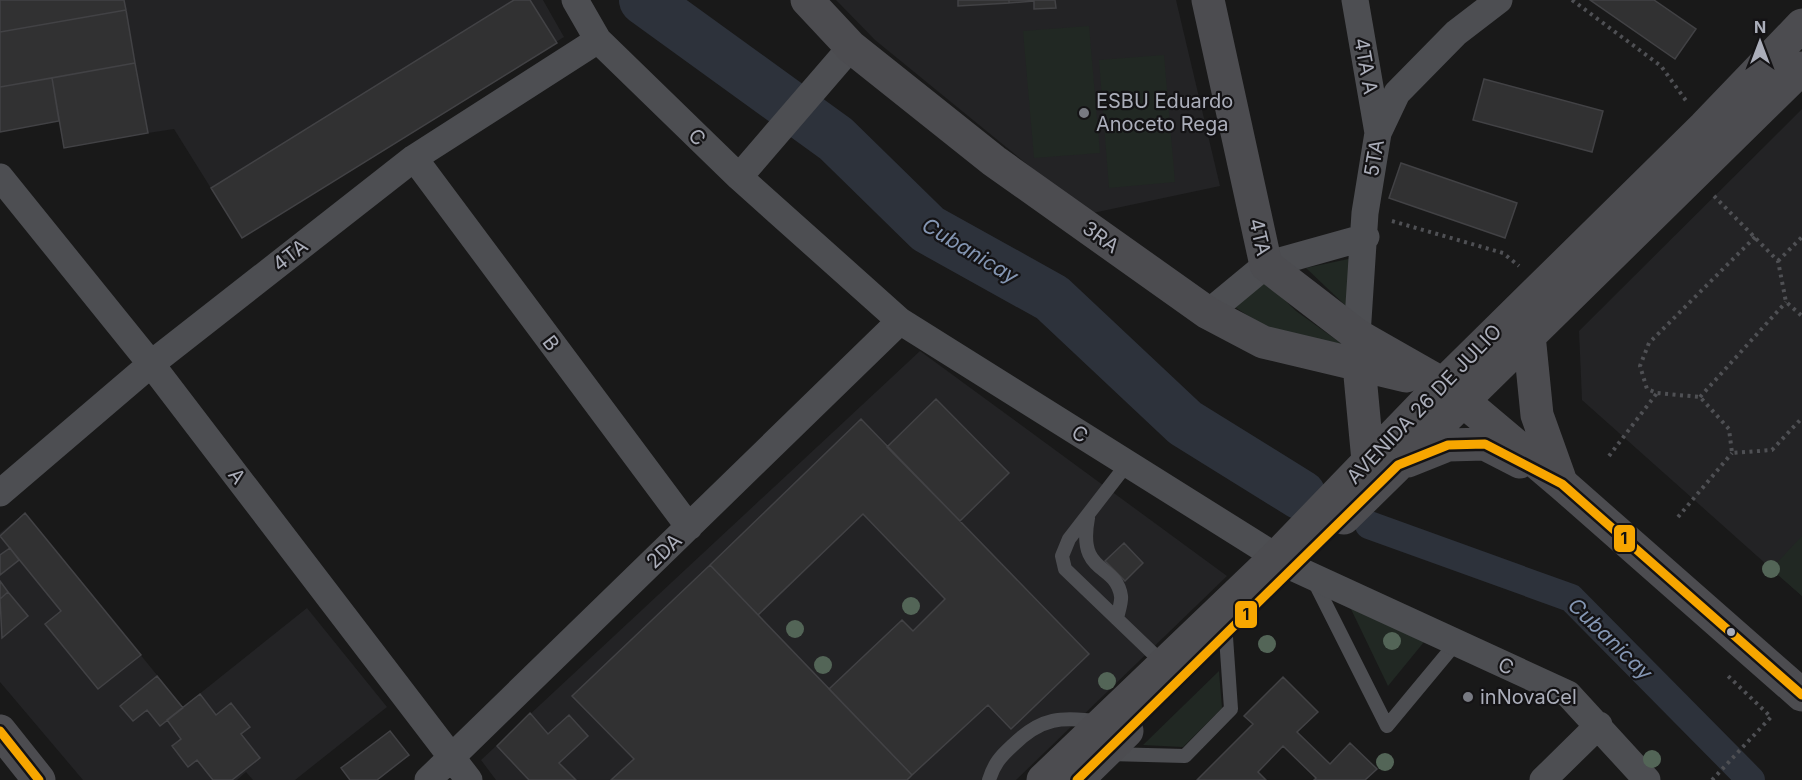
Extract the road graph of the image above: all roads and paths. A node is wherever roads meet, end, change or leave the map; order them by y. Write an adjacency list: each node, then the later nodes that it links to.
1 (575, 0): 8 (street, C)
2 (807, 0): 9 (main road, 3RA)
3 (1208, 0): 21 (main road, 4TA)
4 (1355, 0): 12 (street, 4TA A)
5 (1499, 0): 12 (street, 5TA)
6 (1572, 0): 11 (path)
7 (1802, 25): 11 (main road, AVENIDA 26 DE JULIO)
8 (598, 40): 13 (street, 4TA); 14 (street, C)
9 (851, 47): 14 (street); 24 (main road, 3RA)
10 (1802, 68): 15 (main road, AVENIDA 26 DE JULIO)
11 (1704, 127): 22 (main road, AVENIDA 26 DE JULIO)
12 (1378, 133): 17 (street, 5TA)
13 (414, 158): 29 (street, 4TA); 42 (street, B)
14 (746, 169): 26 (street, C)
15 (1693, 174): 18 (path); 27 (main road, AVENIDA 26 DE JULIO)
16 (0, 177): 29 (street, A)
17 (1365, 225): 21 (street); 22 (path); 28 (street, 5TA)
18 (1755, 237): 20 (path); 31 (path)
19 (1802, 237): 20 (path)
20 (1778, 261): 23 (path)
21 (1266, 265): 24 (street); 28 (main road, 4TA)
22 (1542, 285): 30 (main road, AVENIDA 26 DE JULIO)
23 (1786, 302): 25 (path); 32 (path)
24 (1208, 313): 28 (main road, 3RA)
25 (1802, 316)
26 (900, 321): 36 (street, C); 42 (street, 2DA)
27 (1529, 334): 30 (main road, AVENIDA 26 DE JULIO); 38 (main road)
28 (1358, 350): 30 (main road, 4TA); 37 (main road)
29 (151, 364): 39 (street, 4TA); 53 (street, A)
30 (1453, 392): 37 (main road, AVENIDA 26 DE JULIO); 38 (main road, 4TA)
31 (1658, 393): 32 (path); 35 (path)
32 (1700, 397): 34 (path)
33 (1802, 418): 34 (path)
34 (1732, 453): 41 (path)
35 (1609, 456)
36 (1127, 464): 40 (lane); 43 (street, C)
37 (1370, 476): 38 (main road); 43 (main road, AVENIDA 26 DE JULIO)
38 (1562, 484): 49 (main road)
39 (0, 493)
40 (1088, 514): 44 (lane); 44 (lane)
41 (1678, 517)
42 (689, 527): 53 (street, 2DA)
43 (1298, 557): 45 (main road, AVENIDA 26 DE JULIO); 46 (street, C); 46 (lane); 47 (main road, AVENIDA 26 DE JULIO)
44 (1117, 619): 47 (lane)
45 (1226, 637): 52 (main road, AVENIDA 26 DE JULIO); 52 (lane)
46 (1456, 643): 50 (street, C)
47 (1164, 664): 52 (main road, AVENIDA 26 DE JULIO)
48 (1727, 675): 62 (path)
49 (1800, 689)
50 (1599, 725): 60 (street); 61 (street, C)
51 (0, 731): 54 (main road)
52 (1103, 738): 57 (lane); 58 (main road, AVENIDA 26 DE JULIO); 59 (main road, AVENIDA 26 DE JULIO)
53 (452, 757): 55 (street, 2DA); 56 (street, A)
54 (39, 780)
55 (428, 780)
56 (469, 780)
57 (989, 780)
58 (1043, 780)
59 (1077, 780)
60 (1543, 780)
61 (1647, 780)
62 (1712, 780)

